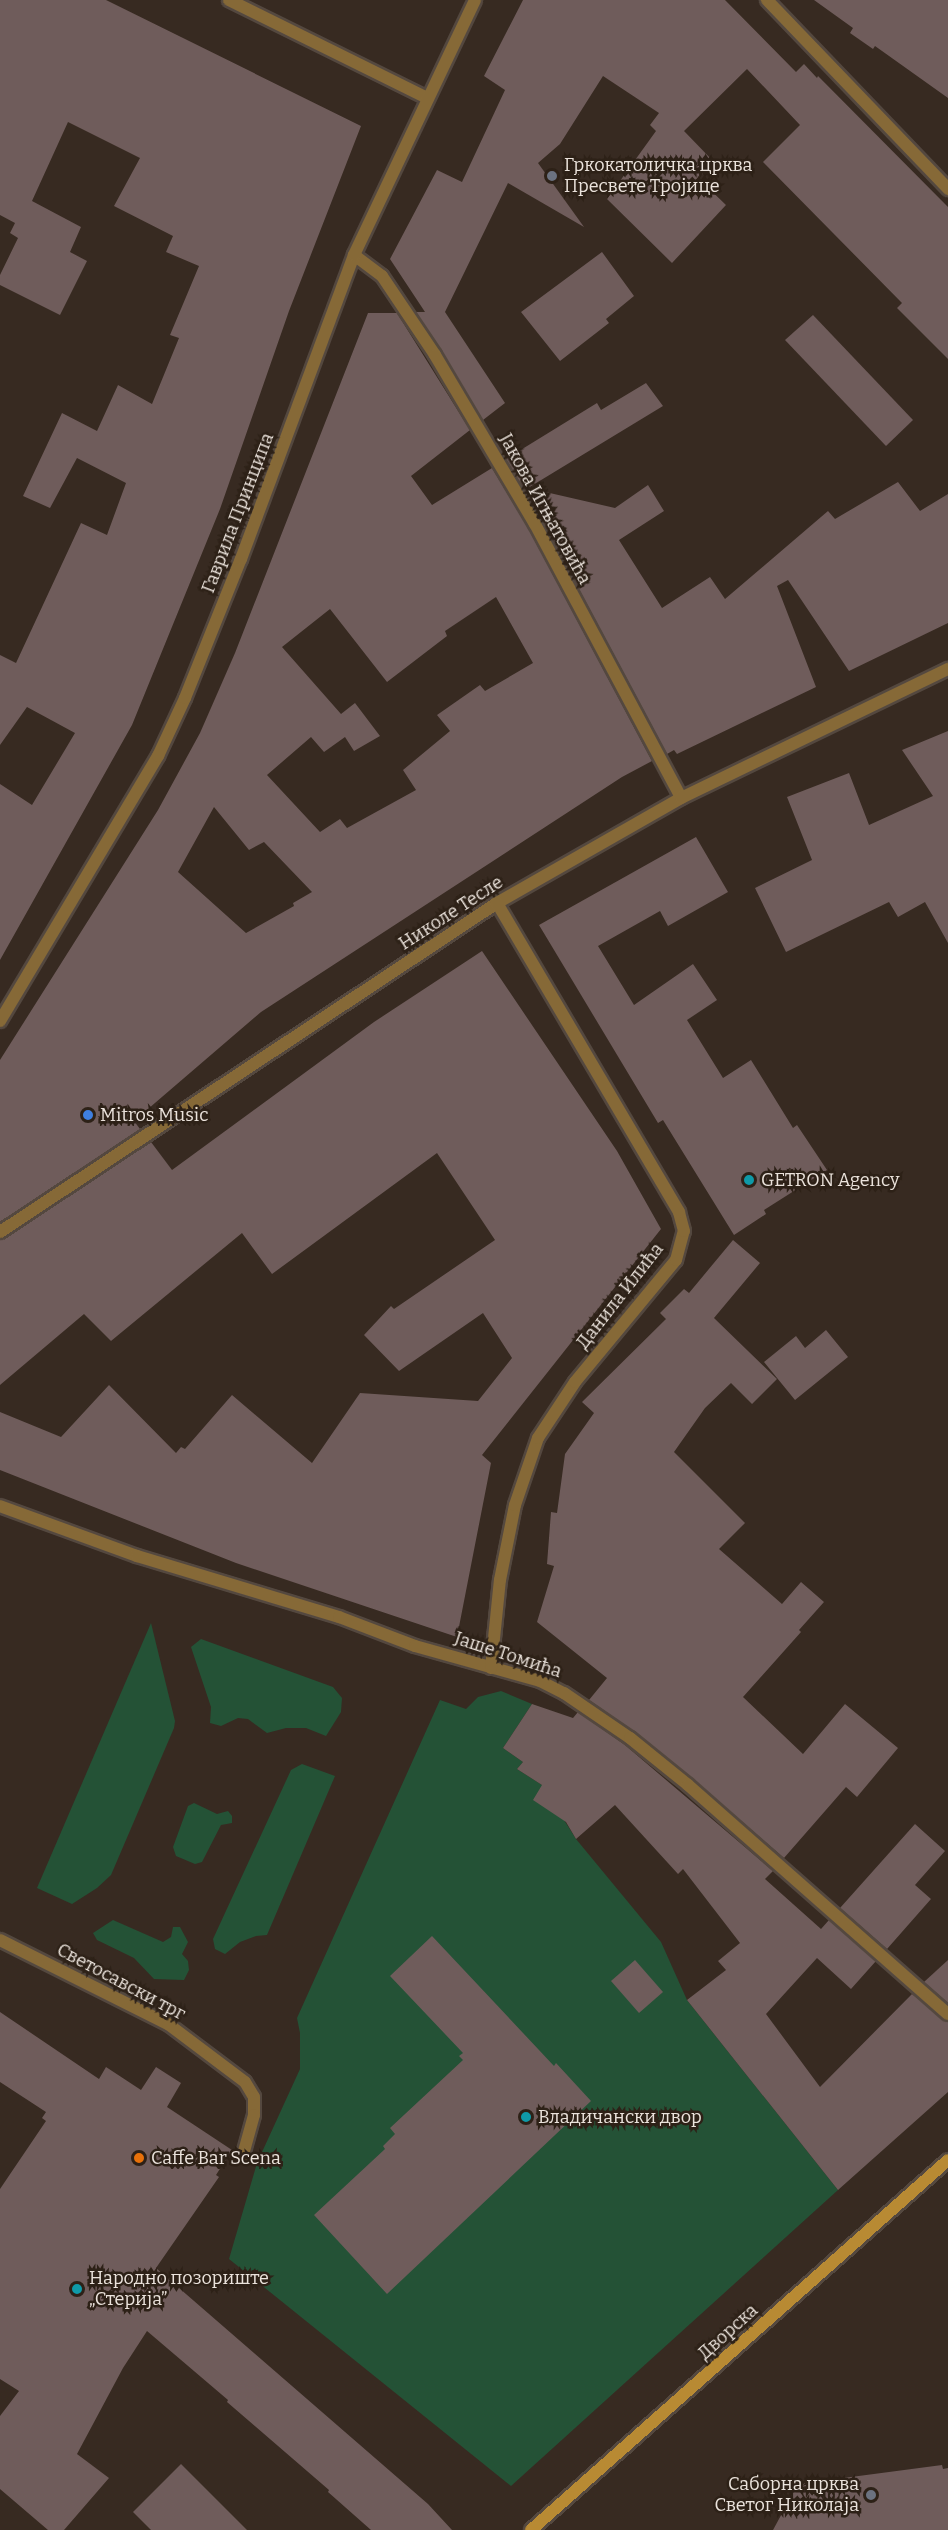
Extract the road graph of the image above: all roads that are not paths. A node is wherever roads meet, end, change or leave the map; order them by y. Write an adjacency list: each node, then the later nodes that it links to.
1 (229, 0): 4 (street)
2 (475, 0): 4 (street, Гаврила Принципа)
3 (767, 0): 5 (street)
4 (427, 98): 6 (street, Гаврила Принципа)
5 (946, 184)
6 (354, 255): 8 (street, Јакова Игњатовића); 10 (street, Гаврила Принципа)
7 (948, 669): 8 (street, Николе Тесле)
8 (681, 798): 9 (street, Николе Тесле)
9 (497, 903): 11 (street, Николе Тесле); 13 (street, Данила Илића)
10 (0, 1021)
11 (0, 1232)
12 (0, 1506): 13 (street, Јаше Томића)
13 (491, 1668): 15 (street, Јаше Томића)
14 (0, 1940): 16 (street, Светосавски трг)
15 (948, 2014)
16 (243, 2156)
17 (948, 2160): 18 (main road, Дворска)
18 (531, 2530)

